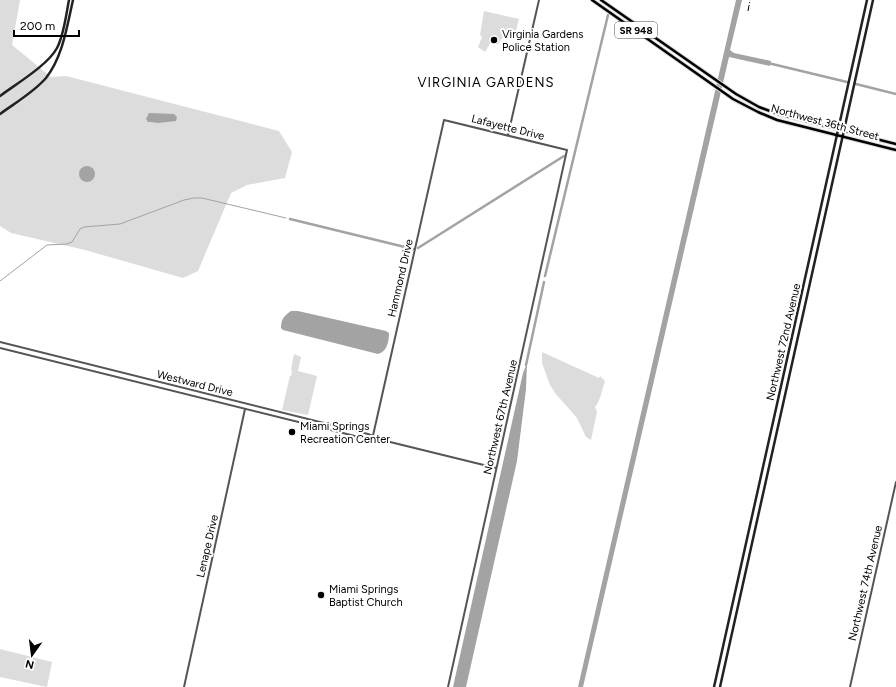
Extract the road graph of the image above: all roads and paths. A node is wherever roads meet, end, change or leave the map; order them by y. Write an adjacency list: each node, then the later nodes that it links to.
1 (69, 0): 12 (main road)
2 (73, 0): 13 (main road)
3 (539, 0): 18 (street)
4 (592, 0): 8 (main road, Northwest 36th Street / SR 948)
5 (606, 0): 9 (main road)
6 (867, 0): 10 (main road, Northwest 72nd Avenue)
7 (873, 0): 11 (main road, Northwest 72nd Avenue)
8 (599, 1): 9 (main road, Northwest 36th Street / SR 948); 17 (main road, Northwest 36th Street / SR 948)
9 (610, 6): 15 (main road, Northwest 36th Street / SR 948)
10 (863, 19): 11 (main road); 15 (main road, Northwest 72nd Avenue)
11 (868, 20): 16 (main road, Northwest 72nd Avenue)
12 (0, 96)
13 (0, 114)
14 (444, 120): 18 (street, Lafayette Drive); 30 (street, Hammond Drive)
15 (838, 129): 16 (main road, Northwest 36th Street / SR 948); 17 (main road, Northwest 72nd Avenue)
16 (844, 131): 19 (main road, Northwest 72nd Avenue); 20 (main road, Northwest 36th Street / SR 948)
17 (837, 135): 19 (main road, Northwest 36th Street / SR 948); 24 (main road, Northwest 72nd Avenue)
18 (508, 136): 21 (street, Lafayette Drive)
19 (842, 136): 22 (main road, Northwest 36th Street / SR 948); 23 (main road, Northwest 72nd Avenue)
20 (896, 144)
21 (567, 150): 33 (street, Northwest 67th Avenue)
22 (896, 150)
23 (804, 308): 24 (main road); 29 (main road, Northwest 72nd Avenue)
24 (798, 311): 28 (main road, Northwest 72nd Avenue)
25 (0, 342): 30 (street, Westward Drive)
26 (0, 348): 27 (street, Westward Drive)
27 (246, 409): 31 (street, Westward Drive); 35 (street, Lenape Drive)
28 (773, 423): 29 (main road); 37 (main road, Northwest 72nd Avenue)
29 (777, 428): 38 (main road, Northwest 72nd Avenue)
30 (373, 436): 31 (street, Hammond Drive); 32 (street, Westward Drive)
31 (372, 440): 32 (street, Westward Drive)
32 (386, 441): 33 (street, Westward Drive)
33 (496, 468): 36 (street, Northwest 67th Avenue)
34 (896, 482): 39 (street, Northwest 74th Avenue)
35 (184, 687)
36 (448, 687)
37 (714, 687)
38 (720, 687)
39 (850, 687)

